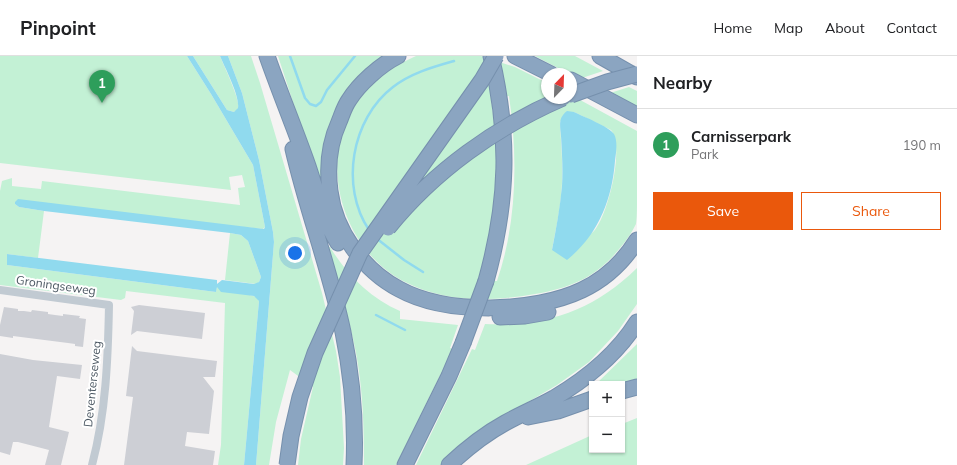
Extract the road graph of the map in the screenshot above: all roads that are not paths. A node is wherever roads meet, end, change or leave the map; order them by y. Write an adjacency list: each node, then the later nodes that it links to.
1 (267, 56): 13 (highway)
2 (398, 56): 16 (highway)
3 (491, 56): 29 (highway, bridge)
4 (496, 56): 19 (highway, bridge)
5 (515, 56): 9 (highway)
6 (528, 56): 8 (highway)
7 (600, 56): 10 (highway)
8 (550, 68)
9 (541, 69)
10 (637, 75): 11 (highway, bridge)
11 (577, 86)
12 (577, 87): 15 (highway)
13 (281, 95): 17 (highway); 28 (highway)
14 (550, 104): 19 (highway, bridge)
15 (637, 115)
16 (637, 240)
17 (637, 256)
18 (0, 290): 20 (street, Groningseweg)
19 (340, 297): 27 (highway, bridge)
20 (109, 305): 26 (street, Deventerseweg)
21 (637, 322): 25 (highway)
22 (637, 387): 23 (highway)
23 (625, 390)
24 (589, 400): 25 (highway)
25 (506, 422): 30 (highway)
26 (92, 465)
27 (287, 465)
28 (354, 465)
29 (405, 465)
30 (449, 465)

